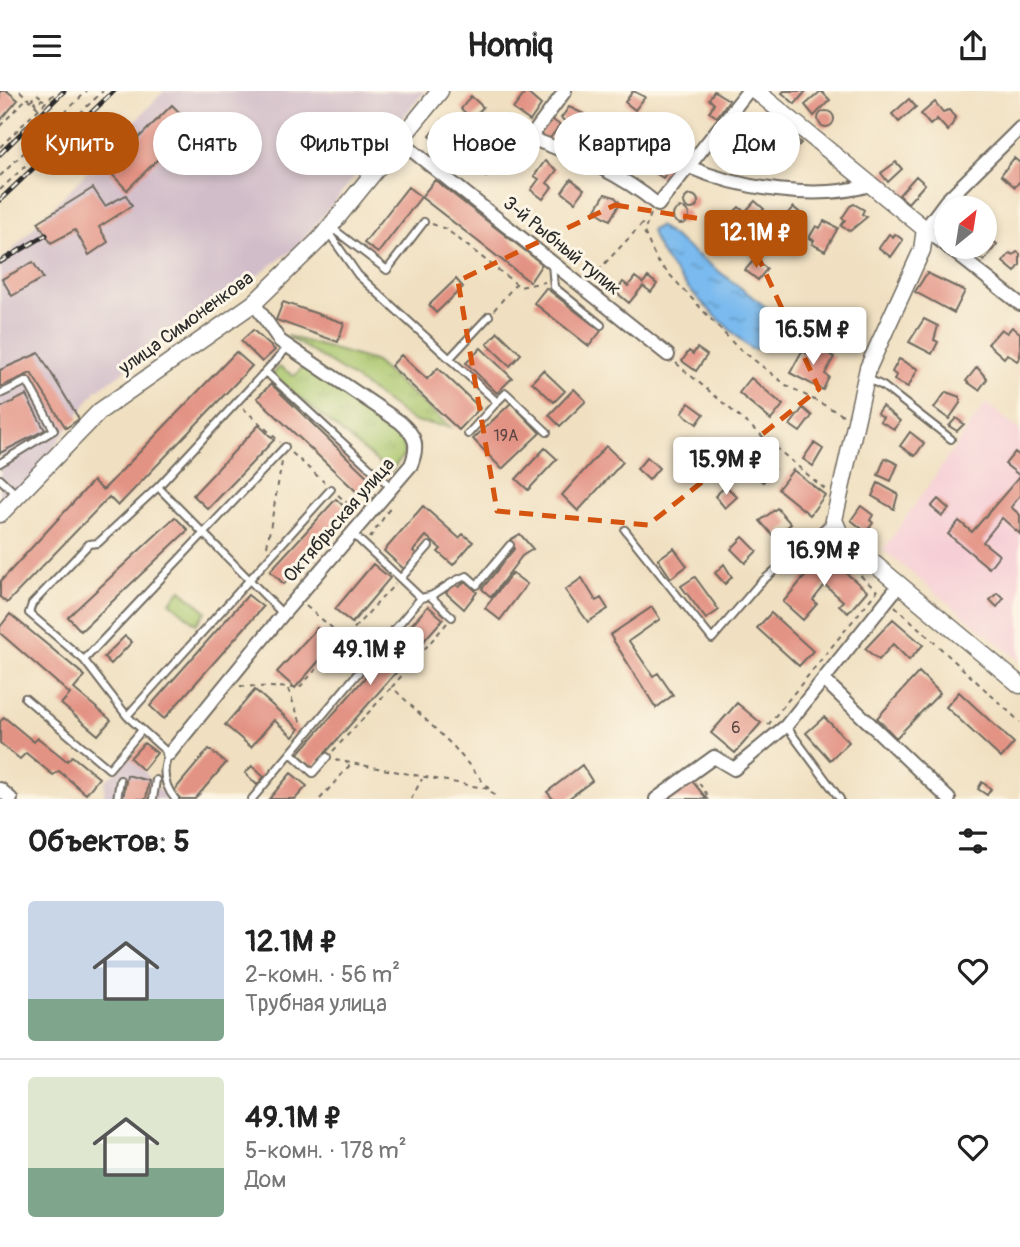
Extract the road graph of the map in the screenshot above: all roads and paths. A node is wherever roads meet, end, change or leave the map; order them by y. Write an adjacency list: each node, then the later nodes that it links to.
1 (20, 91): 9 (path)
2 (57, 91): 10 (path)
3 (87, 91): 21 (path)
4 (103, 91): 23 (path)
5 (440, 91): 12 (street, улица Симоненкова)
6 (565, 91): 24 (street)
7 (748, 91): 17 (street)
8 (755, 91): 22 (street)
9 (29, 100): 10 (path); 11 (path); 13 (path)
10 (46, 102): 11 (path)
11 (39, 109): 15 (path)
12 (413, 125)
13 (0, 127)
14 (1020, 128): 28 (street)
15 (0, 147)
16 (413, 151): 31 (street, 3-й Рыбный тупик)
17 (695, 159)
18 (695, 169): 22 (street)
19 (372, 175): 27 (street, улица Симоненкова)
20 (682, 175): 24 (street)
21 (0, 176)
22 (870, 185): 28 (street)
23 (0, 190)
24 (658, 205): 25 (path)
25 (647, 219): 34 (path); 47 (path)
26 (424, 222): 27 (lane); 33 (path)
27 (328, 229): 35 (street, улица Симоненкова); 41 (lane)
28 (925, 229): 29 (street); 43 (street)
29 (934, 236)
30 (963, 259): 36 (street)
31 (551, 262): 32 (lane); 34 (street, 3-й Рыбный тупик)
32 (554, 283): 33 (path); 38 (lane)
33 (516, 284): 37 (path)
34 (583, 288): 40 (street, 3-й Рыбный тупик)
35 (254, 303): 39 (street, Октябрьская улица); 57 (street, улица Симоненкова)
36 (1020, 305)
37 (489, 316): 41 (lane)
38 (601, 325)
39 (289, 346): 42 (lane); 55 (street, Октябрьская улица)
40 (668, 355): 58 (path)
41 (450, 358): 46 (lane)
42 (267, 373): 45 (lane); 55 (lane)
43 (866, 378): 47 (street); 50 (lane)
44 (0, 394): 52 (lane)
45 (237, 402): 51 (path); 54 (lane)
46 (497, 402): 48 (lane); 49 (lane)
47 (855, 421): 58 (street)
48 (547, 432)
49 (468, 434)
50 (951, 439)
51 (285, 447): 56 (path); 64 (lane); 69 (path)
52 (0, 463)
53 (0, 479): 57 (lane)
54 (158, 487): 64 (lane); 80 (lane)
55 (392, 488): 61 (street, Октябрьская улица)
56 (331, 489): 61 (path); 69 (lane)
57 (18, 496): 60 (street, улица Симоненкова)
58 (838, 501): 62 (street)
59 (391, 506): 66 (path)
60 (0, 514)
61 (365, 519): 65 (street, Октябрьская улица)
62 (834, 520): 63 (lane); 72 (street)
63 (625, 530)
64 (202, 533): 71 (lane); 80 (lane)
65 (352, 533): 66 (lane); 75 (street, Октябрьская улица)
66 (365, 545): 70 (lane)
67 (510, 545): 73 (lane)
68 (429, 546): 70 (lane)
69 (263, 565): 71 (lane)
70 (401, 578): 74 (lane); 79 (path)
71 (249, 580): 77 (lane); 88 (lane)
72 (900, 584): 82 (street); 83 (street)
73 (430, 596): 74 (lane); 78 (lane)
74 (421, 598): 81 (lane)
75 (296, 599): 77 (street, Октябрьская улица); 79 (path)
76 (894, 605): 89 (path)
77 (283, 614): 84 (street, Октябрьская улица)
78 (452, 617): 85 (path)
79 (345, 638): 81 (path); 86 (path)
80 (84, 660): 88 (lane)
81 (369, 660): 92 (lane)
82 (825, 681): 90 (street); 112 (street)
83 (1020, 685)
84 (225, 686): 86 (path); 94 (street, Октябрьская улица)
85 (392, 687): 95 (path); 101 (path)
86 (288, 688): 92 (path)
87 (25, 698): 91 (lane)
88 (127, 716): 91 (lane)
89 (1020, 722)
90 (786, 726): 110 (street); 111 (lane)
91 (142, 730): 94 (lane)
92 (306, 735): 93 (lane)
93 (290, 753): 95 (lane); 106 (lane)
94 (169, 754): 105 (lane)
95 (327, 757): 96 (path)
96 (351, 764): 97 (path); 107 (path)
97 (423, 777): 101 (path); 108 (path)
98 (120, 780): 103 (lane)
99 (156, 780): 104 (lane)
100 (0, 789): 102 (street)
101 (489, 789): 109 (path)
102 (11, 799)
103 (117, 799)
104 (152, 799)
105 (174, 799)
106 (252, 799)
107 (320, 799)
108 (411, 799)
109 (497, 799)
110 (656, 799)
111 (840, 799)
112 (949, 799)

